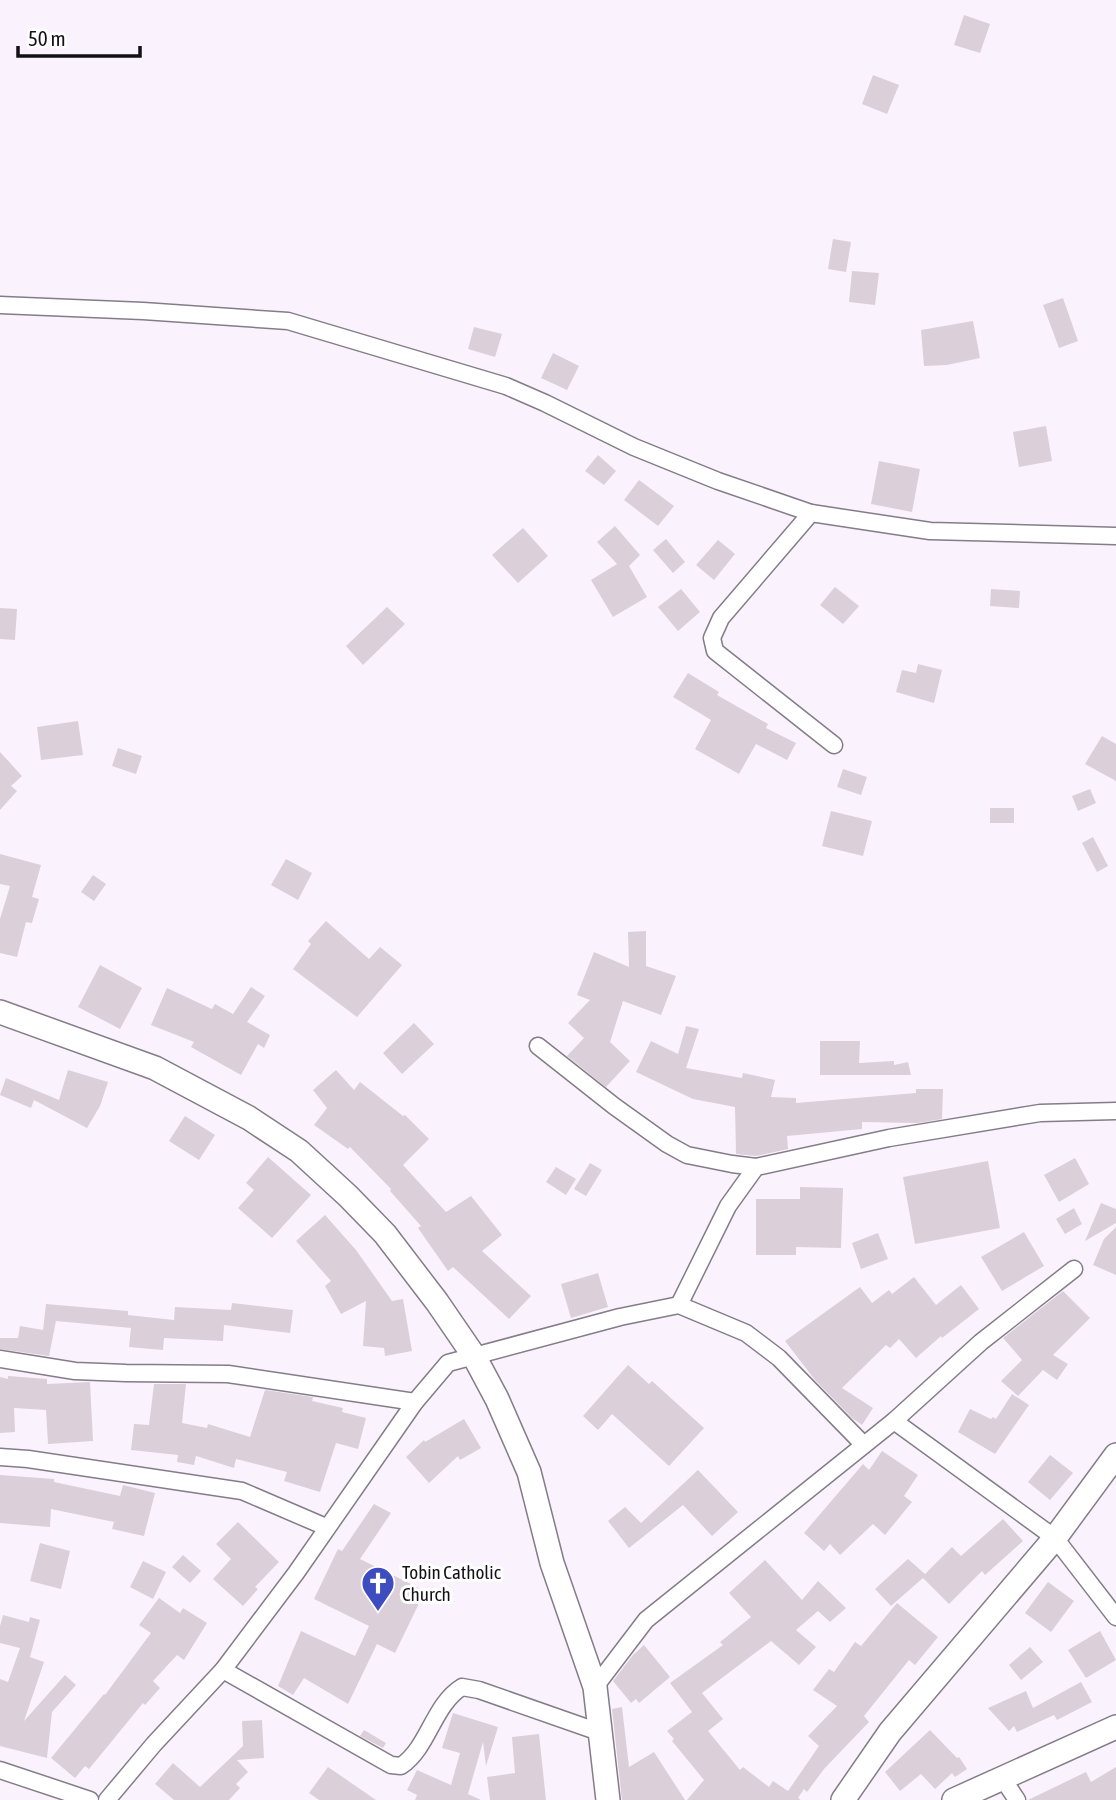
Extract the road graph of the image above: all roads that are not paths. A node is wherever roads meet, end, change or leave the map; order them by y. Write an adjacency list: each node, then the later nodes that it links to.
1 (0, 305): 2 (street)
2 (811, 513): 3 (street); 4 (street)
3 (1116, 536)
4 (834, 745)
5 (0, 1012): 11 (main road)
6 (538, 1046): 8 (street)
7 (1116, 1111): 8 (street)
8 (756, 1167): 10 (street)
9 (1074, 1269): 14 (street)
10 (679, 1305): 11 (street); 15 (street)
11 (474, 1356): 13 (street); 22 (main road)
12 (0, 1359): 13 (street)
13 (415, 1402): 18 (street)
14 (894, 1421): 15 (street); 19 (street)
15 (863, 1444): 22 (street)
16 (1116, 1455): 19 (main road)
17 (0, 1457): 18 (street)
18 (326, 1527): 21 (street)
19 (1055, 1538): 20 (street); 30 (main road)
20 (1116, 1618)
21 (222, 1670): 24 (street); 28 (street)
22 (595, 1687): 24 (main road)
23 (1116, 1727): 26 (main road)
24 (599, 1732): 29 (main road)
25 (0, 1770): 27 (street)
26 (1003, 1779): 31 (main road); 32 (street)
27 (90, 1800)
28 (107, 1800)
29 (608, 1800)
30 (843, 1800)
31 (954, 1800)
32 (1017, 1800)

